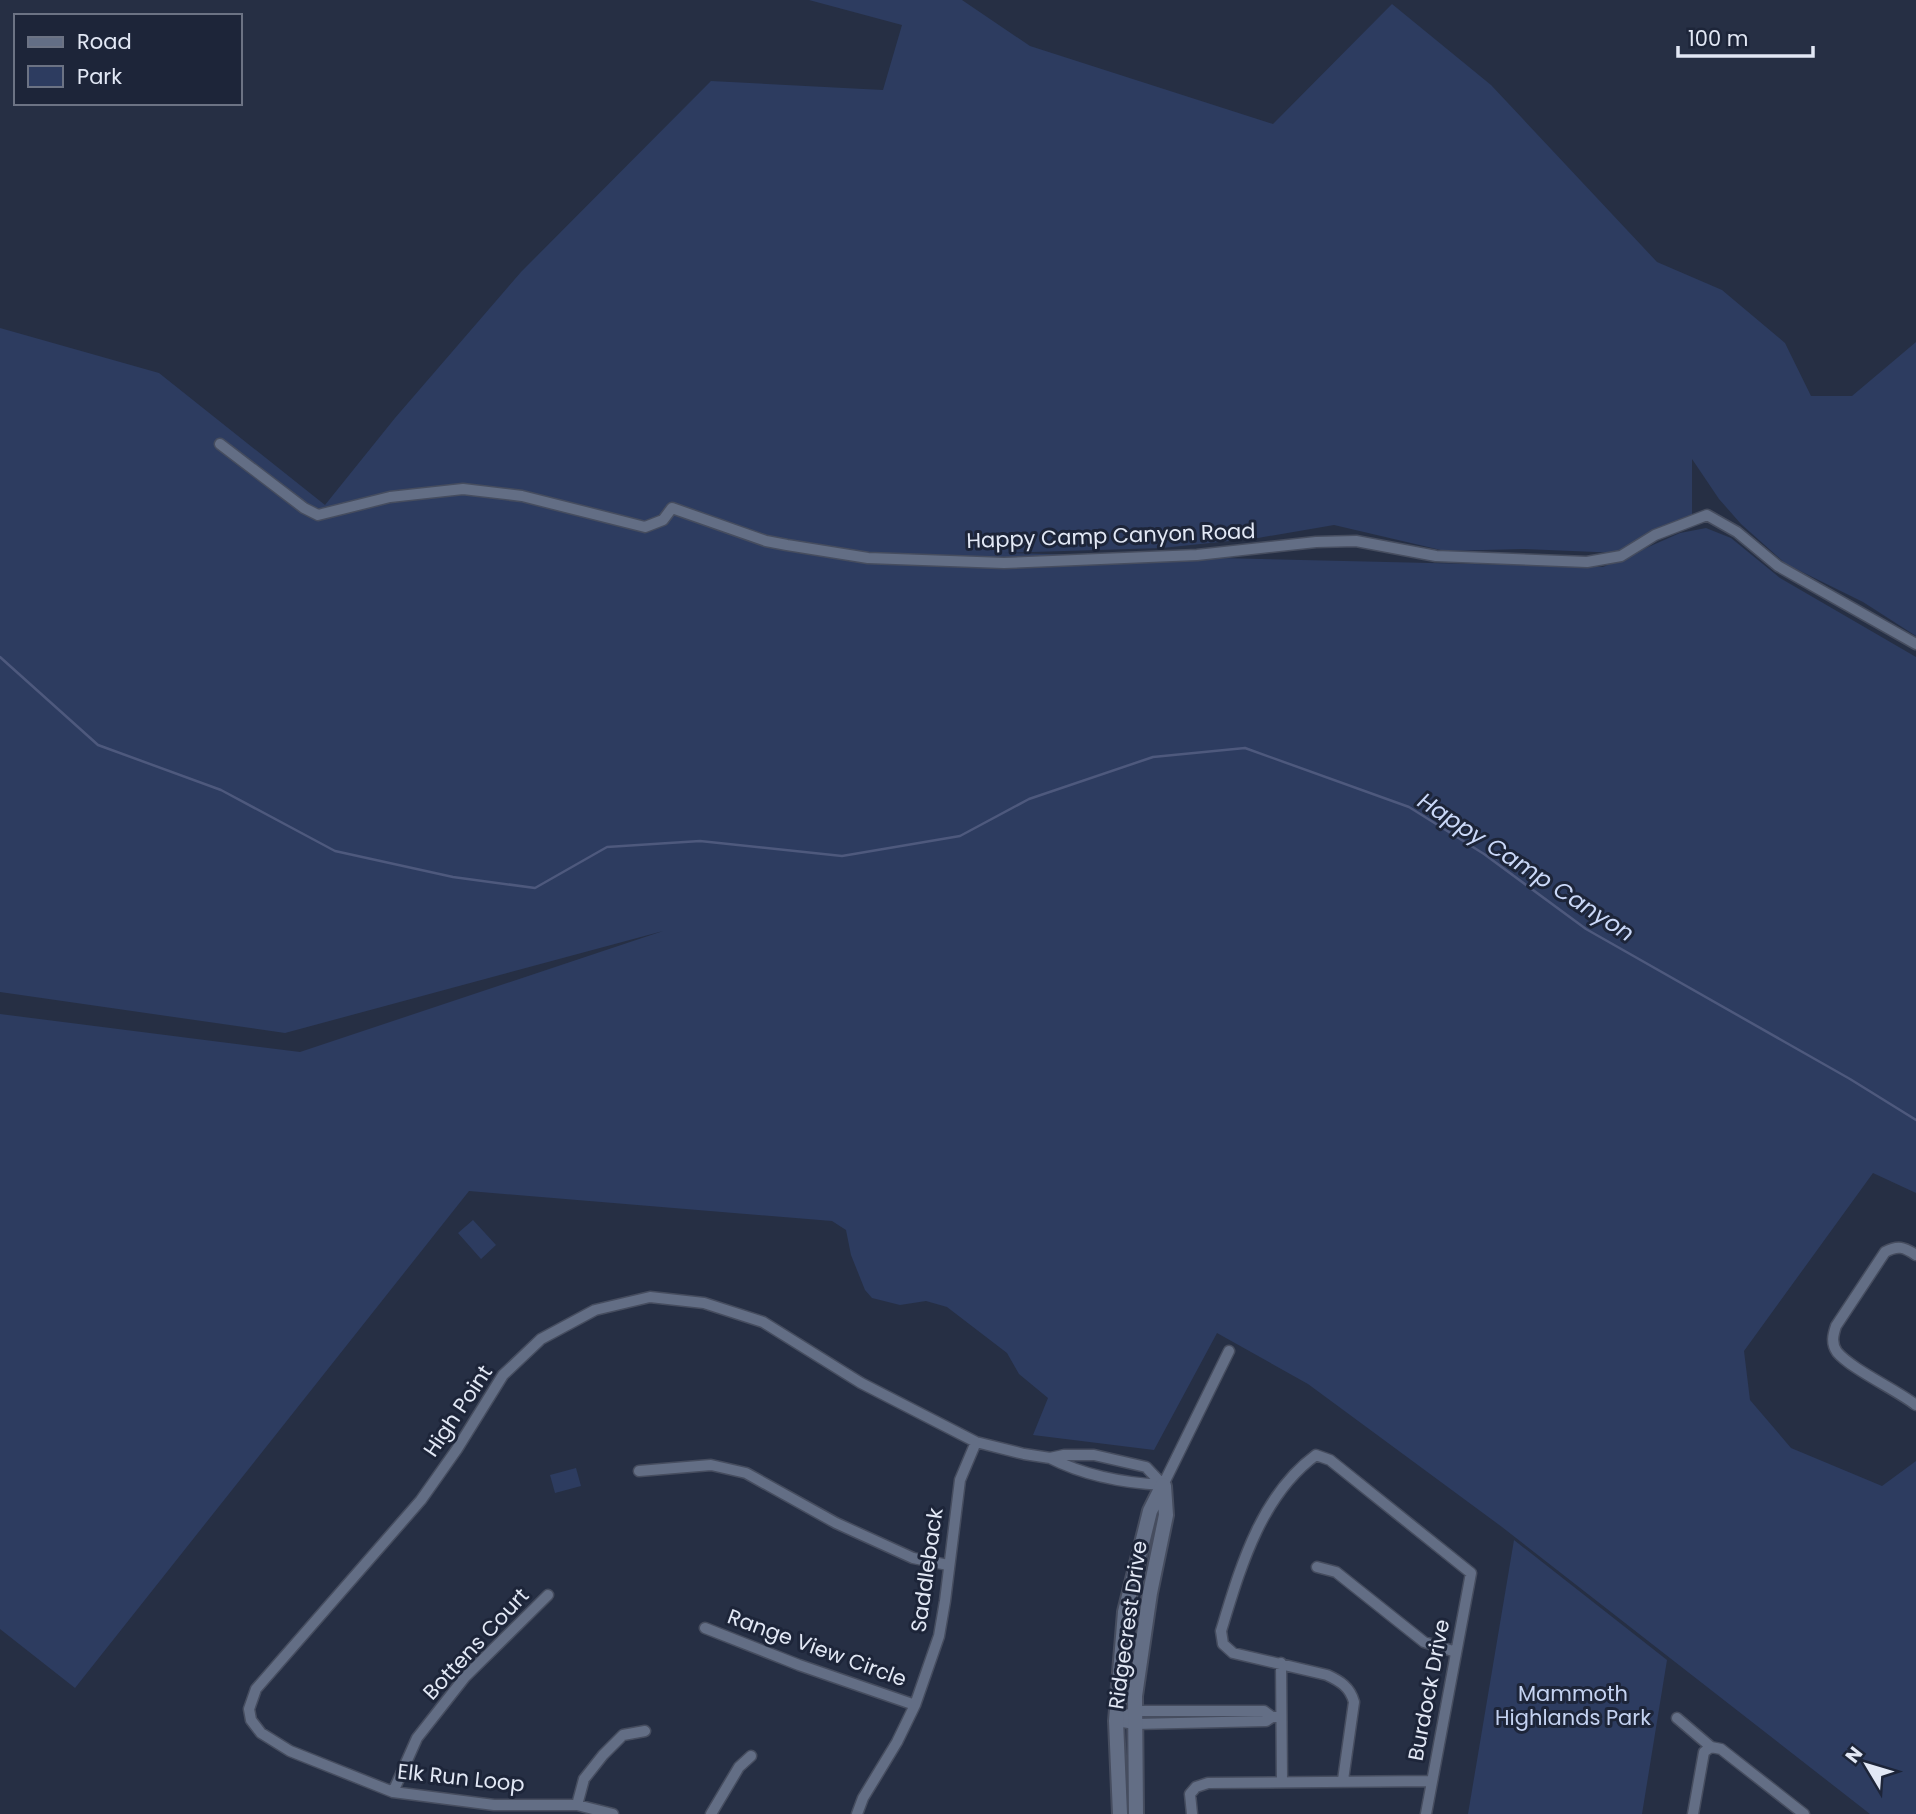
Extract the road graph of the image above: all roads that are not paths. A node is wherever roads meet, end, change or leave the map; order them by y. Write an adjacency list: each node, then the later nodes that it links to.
1 (220, 444): 2 (street, Happy Camp Canyon Road)
2 (1916, 644)
3 (1916, 1255): 5 (street)
4 (1229, 1351): 11 (street, Ridgecrest Drive)
5 (1916, 1405)
6 (976, 1442): 8 (street, High Point); 12 (street, Saddleback); 19 (street, High Point)
7 (1084, 1457): 8 (street, High Point); 10 (street); 11 (street, High Point)
8 (1050, 1458): 10 (street, High Point)
9 (639, 1471): 12 (street)
10 (1082, 1472): 11 (street, High Point)
11 (1163, 1485): 20 (street, Ridgecrest Drive); 23 (street, Ridgecrest Drive)
12 (948, 1565): 18 (street, Saddleback)
13 (1317, 1567): 16 (street)
14 (548, 1595): 30 (street, Bottens Court)
15 (705, 1628): 18 (street, Range View Circle)
16 (1456, 1652): 17 (street, Burdock Drive); 28 (street, Burdock Drive)
17 (1281, 1663): 21 (street); 27 (street)
18 (915, 1705): 34 (street, Saddleback)
19 (249, 1709): 30 (street, Elk Run Loop)
20 (1135, 1717): 21 (street); 23 (street); 36 (street, Ridgecrest Drive)
21 (1277, 1717): 29 (street)
22 (1677, 1718): 25 (street)
23 (1116, 1721): 35 (street, Ridgecrest Drive)
24 (645, 1731): 31 (street)
25 (1711, 1747): 39 (street); 40 (street)
26 (751, 1756): 33 (street)
27 (1343, 1780): 28 (street); 29 (street)
28 (1432, 1780): 38 (street, Burdock Drive)
29 (1282, 1782): 37 (street)
30 (393, 1792): 31 (street, Elk Run Loop)
31 (577, 1805): 32 (street, Elk Run Loop)
32 (612, 1814)
33 (711, 1814)
34 (857, 1814)
35 (1121, 1814)
36 (1136, 1814)
37 (1192, 1814)
38 (1426, 1814)
39 (1693, 1814)
40 (1804, 1814)

